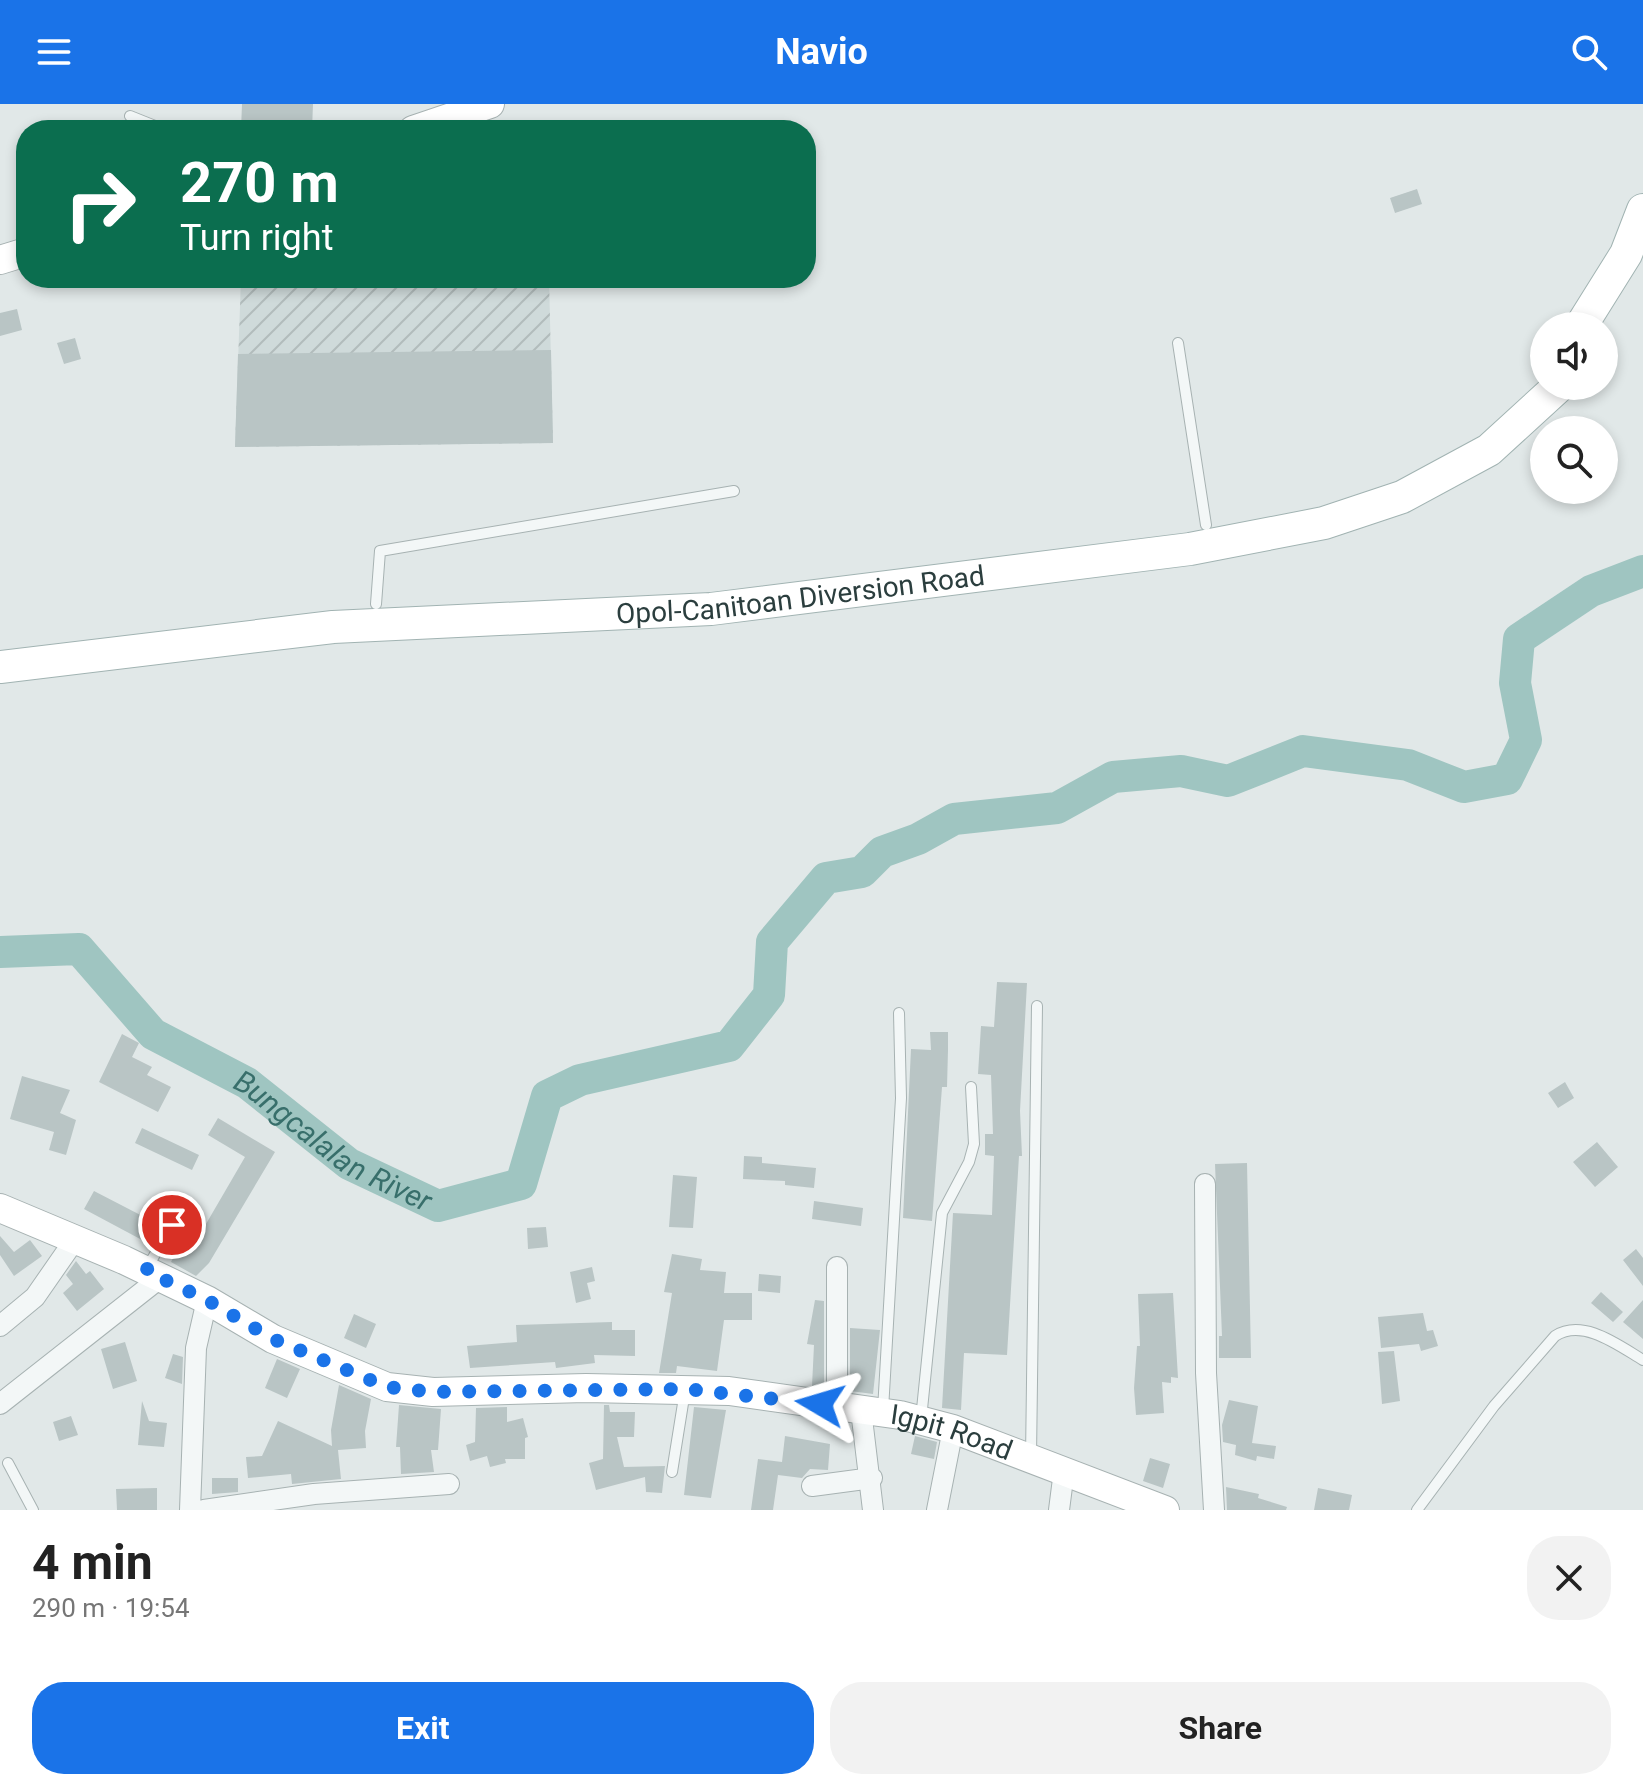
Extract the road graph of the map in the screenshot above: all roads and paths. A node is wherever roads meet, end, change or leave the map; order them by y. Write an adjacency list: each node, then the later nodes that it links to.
1 (490, 104): 4 (street)
2 (130, 116): 3 (lane)
3 (140, 120)
4 (443, 120)
5 (1643, 210): 7 (main road)
6 (1643, 266): 8 (main road)
7 (1590, 312)
8 (1615, 312)
9 (1178, 343): 13 (lane)
10 (1530, 385): 13 (main road, Opol-Canitoan Diversion Road)
11 (1544, 400): 16 (main road, Opol-Canitoan Diversion Road)
12 (734, 491): 14 (lane)
13 (1206, 525): 14 (main road, Opol-Canitoan Diversion Road)
14 (376, 604): 15 (main road, Opol-Canitoan Diversion Road)
15 (0, 646)
16 (0, 667)
17 (1037, 1006): 34 (lane)
18 (899, 1013): 31 (lane)
19 (971, 1087): 32 (lane)
20 (1205, 1184): 48 (street)
21 (0, 1208): 23 (street, Igpit Road)
22 (172, 1225): 25 (lane)
23 (76, 1238): 25 (street, Igpit Road); 27 (street)
24 (837, 1267): 31 (street)
25 (153, 1274): 26 (street, Igpit Road); 30 (street)
26 (207, 1300): 29 (street, Igpit Road); 42 (street)
27 (0, 1326)
28 (1643, 1360): 49 (lane)
29 (686, 1389): 31 (street, Igpit Road); 37 (lane)
30 (0, 1404)
31 (860, 1410): 32 (street, Igpit Road); 38 (street)
32 (921, 1419): 33 (street, Igpit Road)
33 (953, 1429): 34 (street, Igpit Road); 45 (street)
34 (1031, 1459): 36 (street, Igpit Road)
35 (8, 1463): 41 (lane)
36 (1064, 1471): 46 (street); 47 (street, Igpit Road)
37 (672, 1472)
38 (872, 1478): 40 (street); 44 (street)
39 (449, 1484): 43 (street)
40 (812, 1486)
41 (33, 1510)
42 (190, 1510)
43 (204, 1510)
44 (873, 1510)
45 (937, 1510)
46 (1059, 1510)
47 (1165, 1510)
48 (1214, 1510)
49 (1417, 1510)

